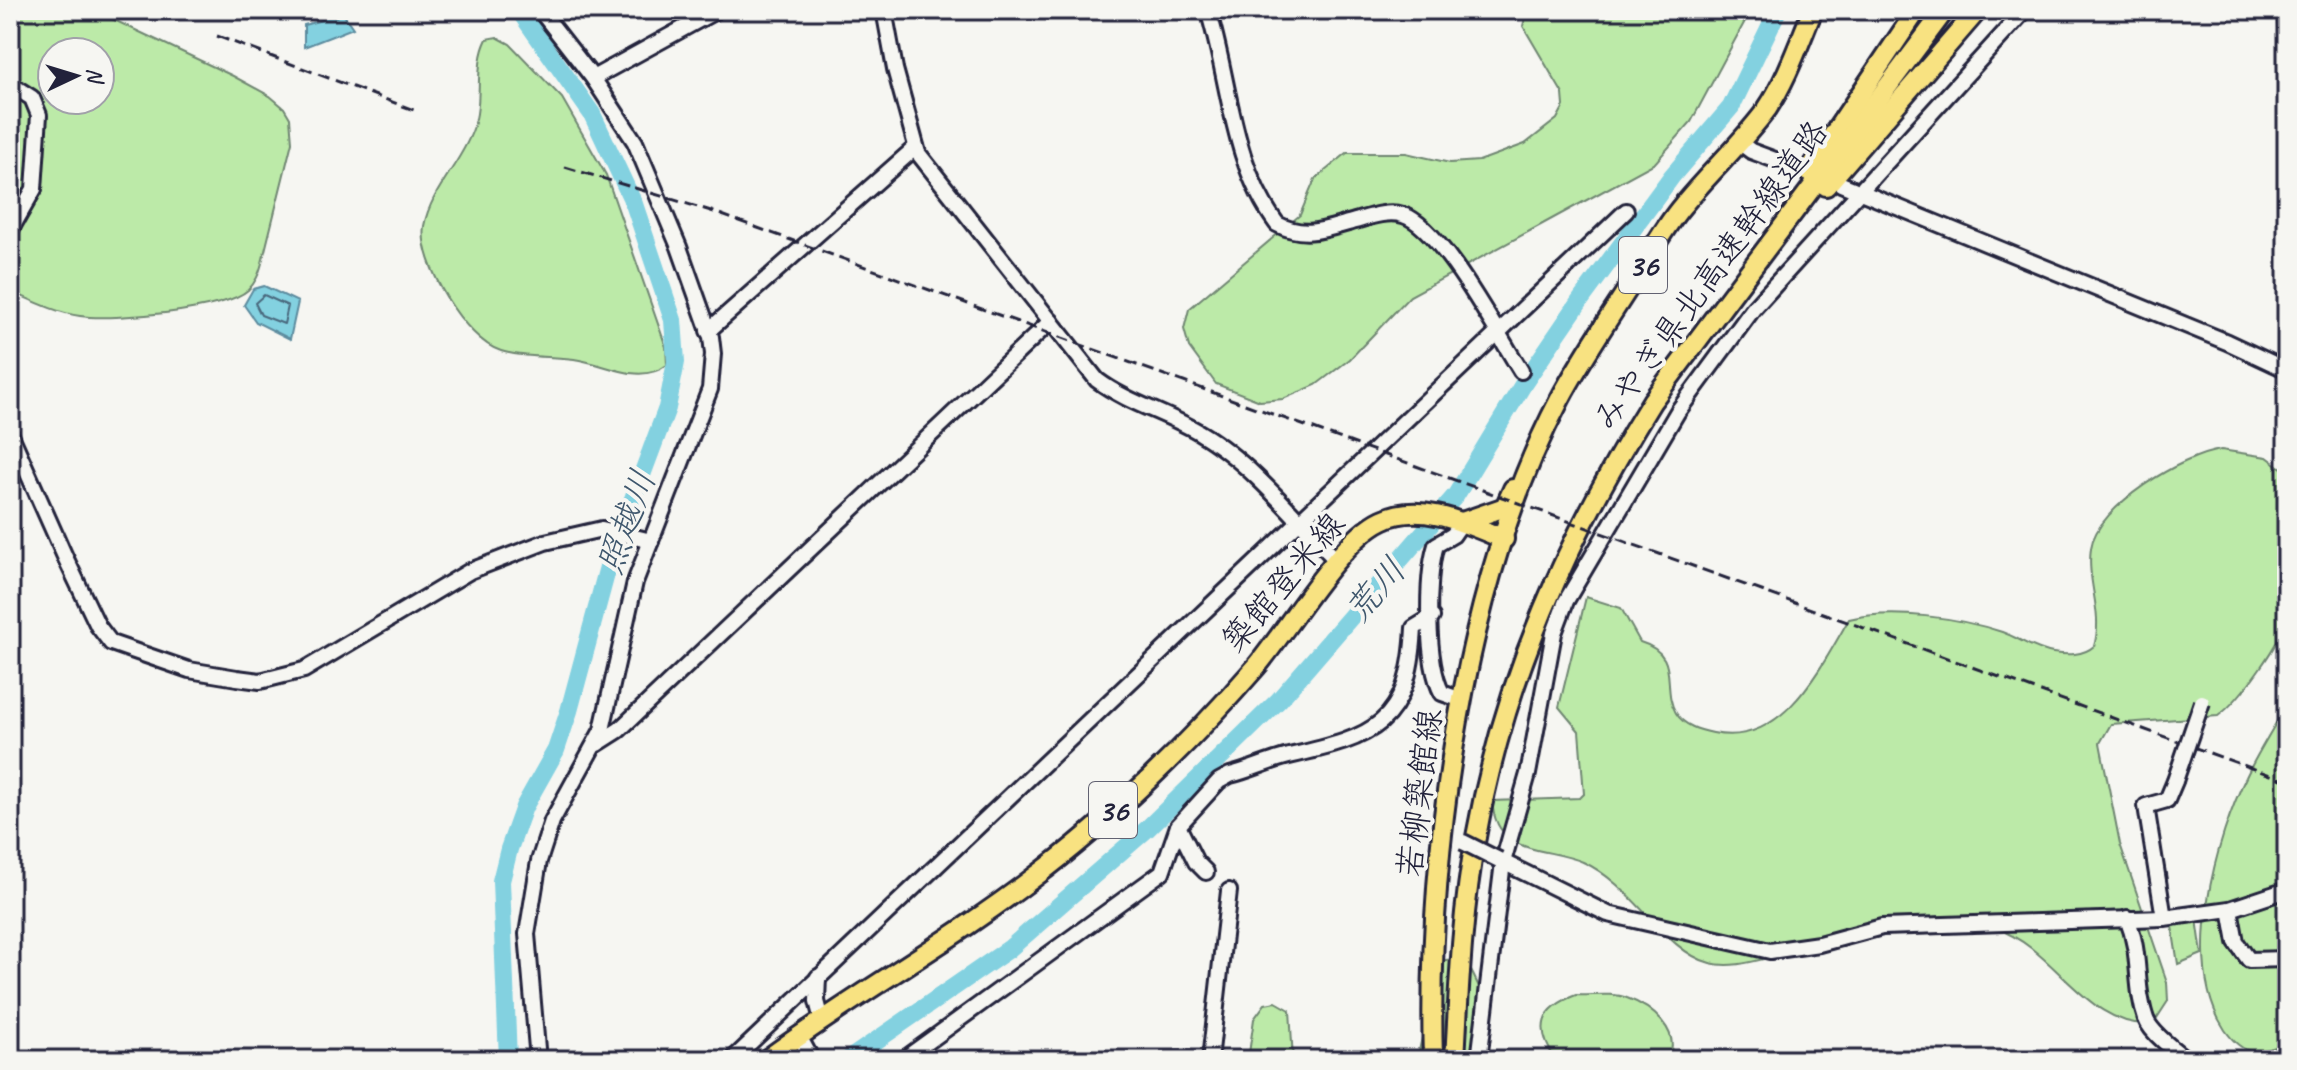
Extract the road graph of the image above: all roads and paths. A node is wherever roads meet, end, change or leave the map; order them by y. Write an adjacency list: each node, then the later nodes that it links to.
1 (540, 10): 12 (street)
2 (717, 10): 12 (street)
3 (884, 10): 15 (street)
4 (1208, 10): 23 (street)
5 (1813, 10): 14 (main road, 36)
6 (1917, 10): 24 (main road)
7 (1945, 10): 24 (main road, みやぎ県北高速幹線道路 / 36)
8 (1978, 10): 24 (main road)
9 (2025, 10): 18 (street)
10 (2285, 10): 11 (street)
11 (2287, 28)
12 (593, 78): 22 (street)
13 (10, 84): 20 (street)
14 (1739, 142): 16 (street); 28 (main road, 36)
15 (916, 147): 21 (street); 22 (street)
16 (1791, 166)
17 (1841, 184): 18 (street)
18 (1859, 191): 25 (street); 40 (street)
19 (1626, 211): 23 (street)
20 (10, 231)
21 (1051, 321): 29 (street); 37 (street)
22 (708, 331): 32 (street)
23 (1496, 332): 26 (street); 29 (street)
24 (1690, 347): 60 (main road, みやぎ県北高速幹線道路 / 36)
25 (2287, 370)
26 (1521, 371)
27 (10, 433): 32 (street)
28 (1535, 452): 30 (main road); 31 (main road, 36)
29 (1298, 521): 33 (street); 48 (street)
30 (1458, 521): 31 (main road, 築館登米線 / 36); 33 (main road, 築館登米線 / 36); 34 (street)
31 (1504, 539): 35 (main road, 若柳築館線)
32 (651, 541): 37 (street)
33 (1337, 561): 49 (main road, 築館登米線 / 36)
34 (1432, 617): 35 (street); 38 (street)
35 (1462, 700): 39 (main road, 若柳築館線)
36 (2202, 702): 46 (street, bridge)
37 (593, 746): 53 (street)
38 (1178, 826): 41 (street); 57 (street)
39 (1444, 833): 40 (street, bridge); 59 (main road, 若柳築館線)
40 (1501, 861): 45 (street); 61 (street)
41 (1206, 872)
42 (2287, 890): 44 (street)
43 (1229, 891): 58 (street)
44 (2230, 909): 46 (street); 47 (street)
45 (2127, 918): 46 (street); 62 (street)
46 (2164, 918)
47 (2287, 959)
48 (818, 977): 49 (street); 54 (street)
49 (822, 1020): 50 (main road, 築館登米線 / 36)
50 (799, 1036): 55 (main road, 築館登米線 / 36); 56 (street)
51 (10, 1058): 52 (street)
52 (17, 1060)
53 (538, 1060)
54 (732, 1060)
55 (766, 1060)
56 (812, 1060)
57 (903, 1060)
58 (1210, 1060)
59 (1433, 1060)
60 (1455, 1060)
61 (1479, 1060)
62 (2187, 1060)

